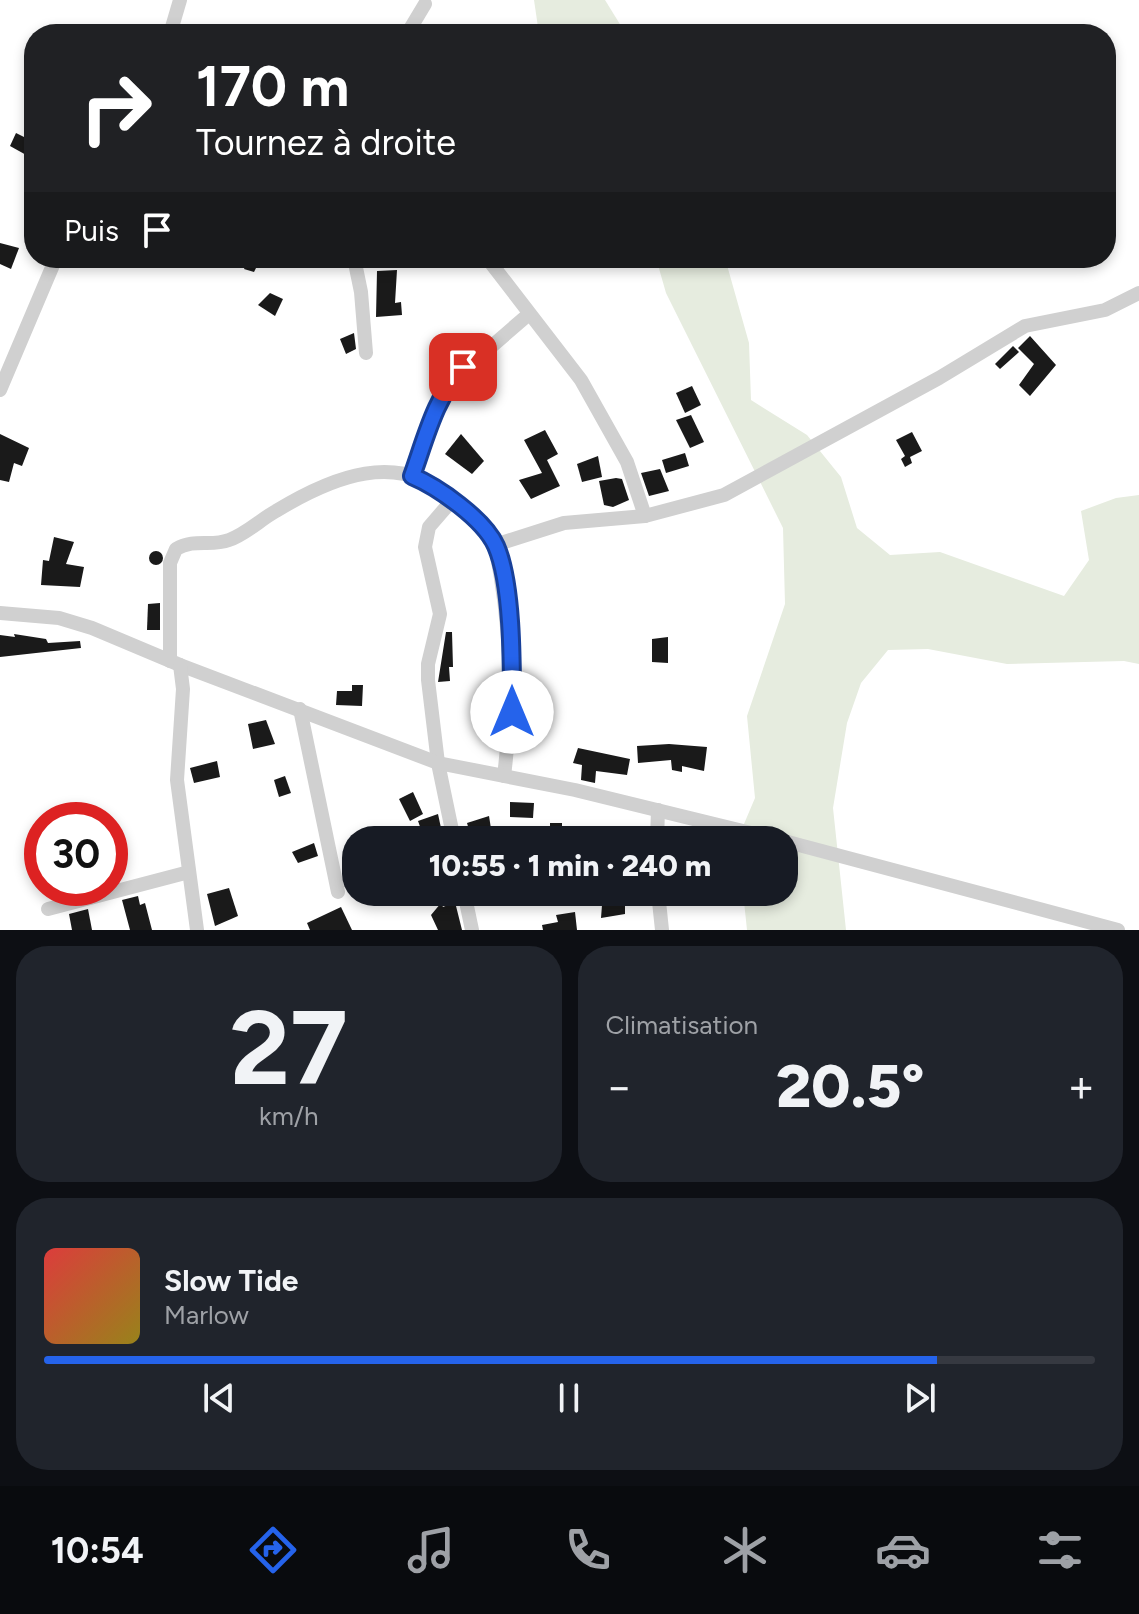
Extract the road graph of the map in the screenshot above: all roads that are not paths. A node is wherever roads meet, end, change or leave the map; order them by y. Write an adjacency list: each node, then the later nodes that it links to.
1 (180, 0): 3 (street)
2 (425, 4): 4 (street)
3 (173, 24)
4 (413, 24)
5 (52, 268): 11 (street)
6 (356, 268): 10 (street)
7 (494, 268): 9 (street)
8 (1139, 293): 14 (street)
9 (529, 314): 12 (street); 14 (street)
10 (366, 353)
11 (0, 390)
12 (412, 476): 13 (street); 17 (street)
13 (454, 498): 15 (street); 19 (street)
14 (645, 516): 15 (street)
15 (495, 545): 20 (street)
16 (0, 613): 17 (street)
17 (175, 663): 18 (street); 26 (street)
18 (300, 709): 19 (street); 27 (street)
19 (438, 763): 20 (street); 22 (street)
20 (504, 776): 21 (street)
21 (658, 810): 23 (street); 24 (street)
22 (451, 826)
23 (657, 826)
24 (722, 826)
25 (798, 845): 34 (street)
26 (189, 872): 30 (street); 31 (street)
27 (338, 892)
28 (467, 906): 32 (street)
29 (659, 906): 33 (street)
30 (48, 909)
31 (197, 930)
32 (472, 930)
33 (662, 930)
34 (1118, 930)

